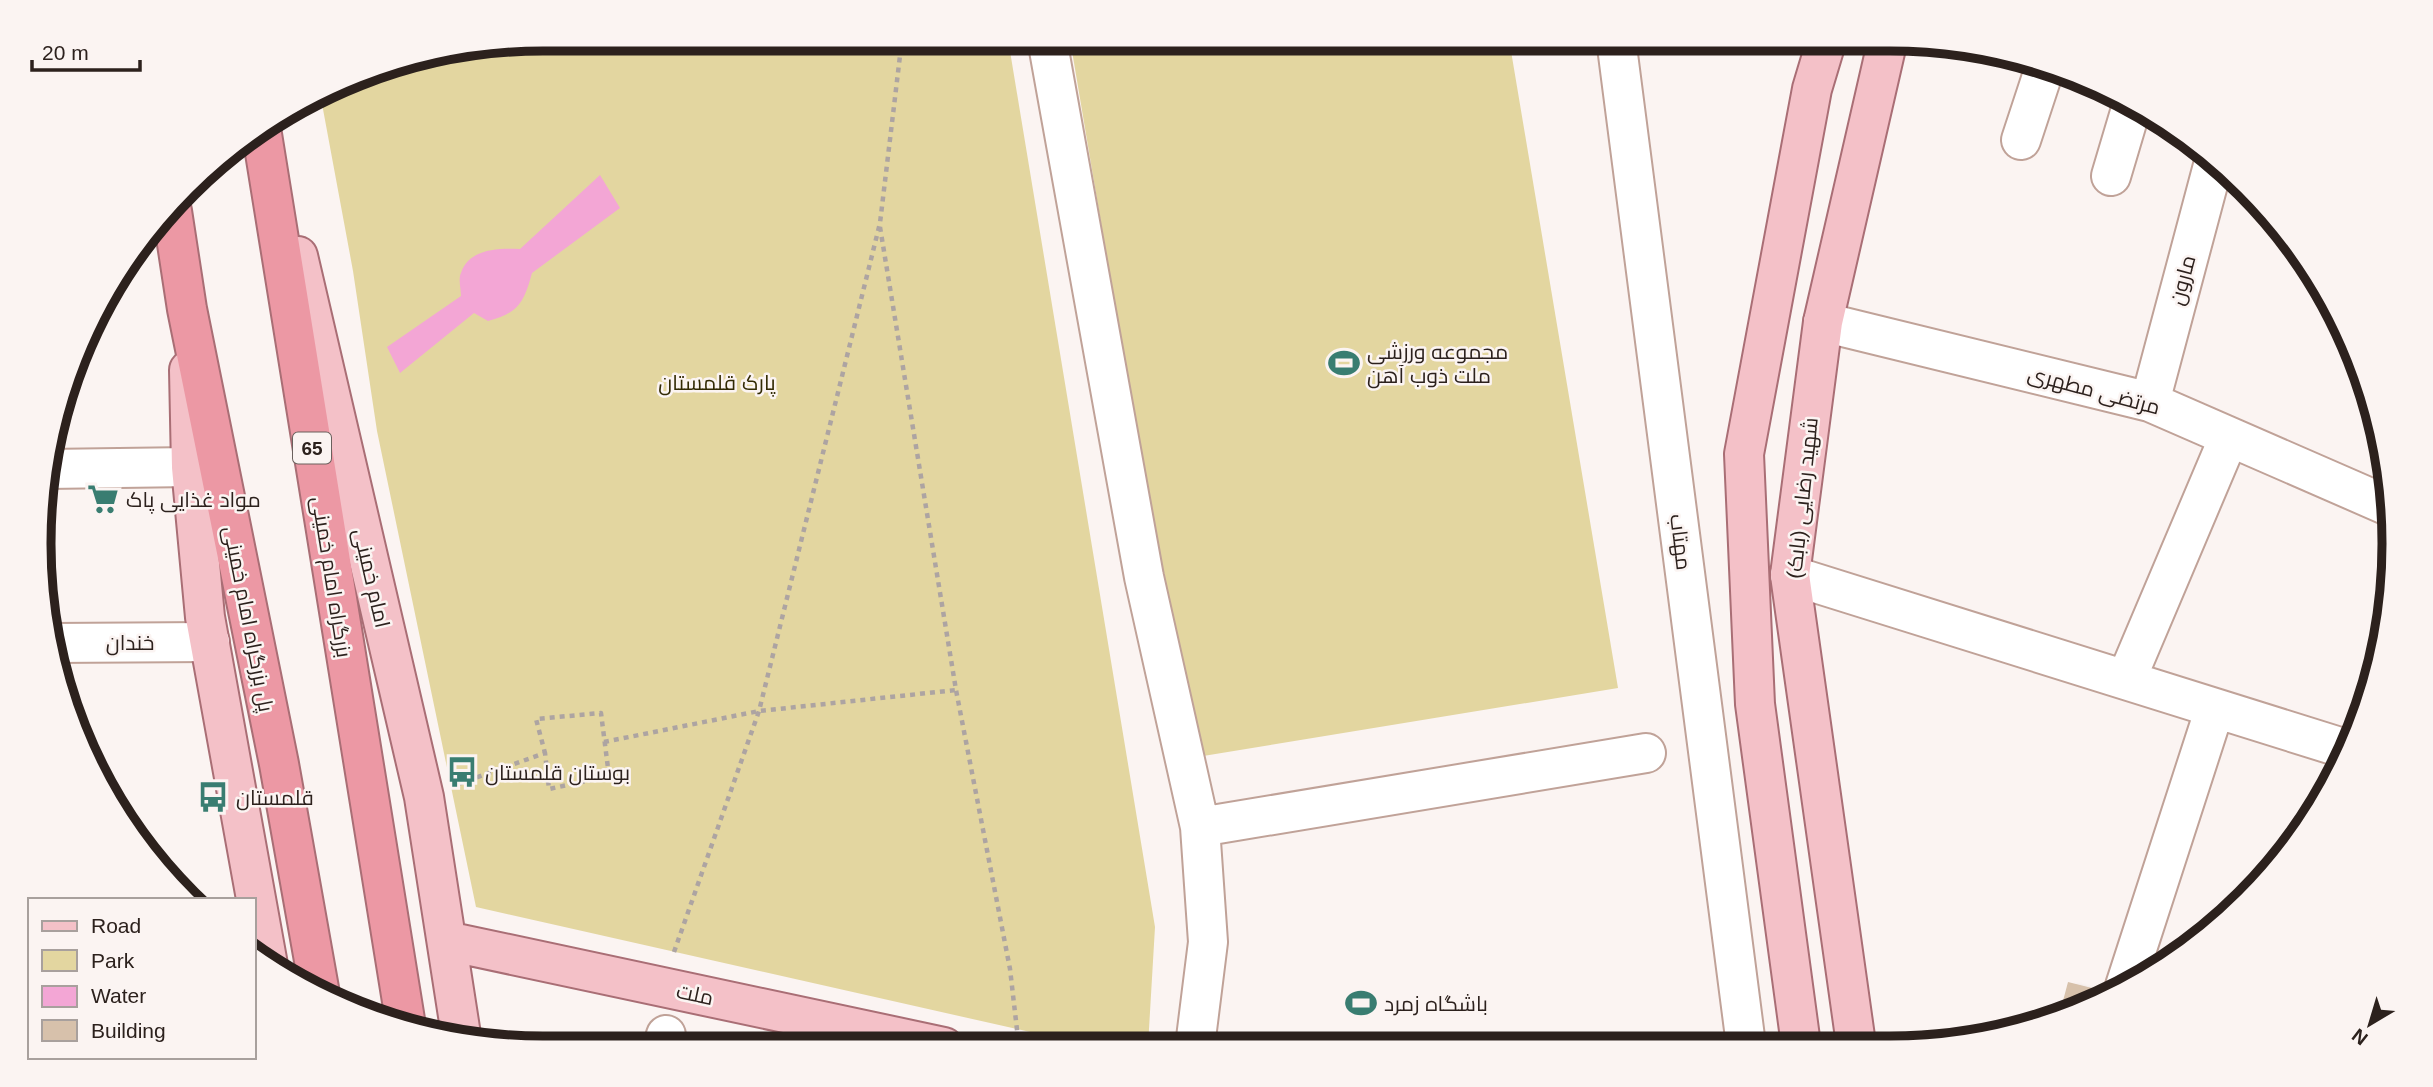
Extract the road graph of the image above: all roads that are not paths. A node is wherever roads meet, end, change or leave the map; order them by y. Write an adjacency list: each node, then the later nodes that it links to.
1 (1049, 51): 29 (street)
2 (1618, 51): 40 (street, مهتاب)
3 (1823, 51): 12 (main road)
4 (1885, 51): 13 (main road, شهید رضایی (بابک))
5 (2042, 75): 9 (street)
6 (2130, 114): 11 (street)
7 (269, 134): 32 (main road, امام خمینی)
8 (263, 139): 36 (highway, بزرگراه امام خمینی / 65)
9 (2021, 140)
10 (2212, 171): 17 (street, مارون)
11 (2111, 176)
12 (1795, 183): 13 (main road); 41 (main road)
13 (1852, 195): 16 (main road, شهید رضایی (بابک))
14 (173, 219): 15 (highway)
15 (187, 309): 19 (main road); 35 (highway, پل بزرگراه امام خمینی)
16 (1823, 322): 17 (street, مرتضی مطهری); 22 (main road, شهید رضایی (بابک))
17 (2150, 402): 18 (street, مرتضی مطهری)
18 (2229, 437): 21 (street, مرتضی مطهری); 25 (street)
19 (191, 467): 20 (street); 23 (main road)
20 (57, 469)
21 (2380, 502)
22 (1790, 575): 25 (street); 42 (main road, شهید رضایی (بابک))
23 (210, 642): 24 (street, خندان); 30 (main road)
24 (61, 643)
25 (2126, 680): 26 (street)
26 (2215, 708): 27 (street); 34 (street)
27 (2338, 746)
28 (1646, 753): 29 (street)
29 (1200, 827): 39 (street)
30 (256, 898)
31 (256, 898): 33 (main road)
32 (447, 941): 37 (main road, امام خمینی); 38 (main road, ملت)
33 (265, 950)
34 (2129, 974)
35 (318, 981)
36 (404, 1016)
37 (460, 1029)
38 (892, 1036)
39 (1196, 1036)
40 (1745, 1036)
41 (1800, 1036)
42 (1855, 1036)

